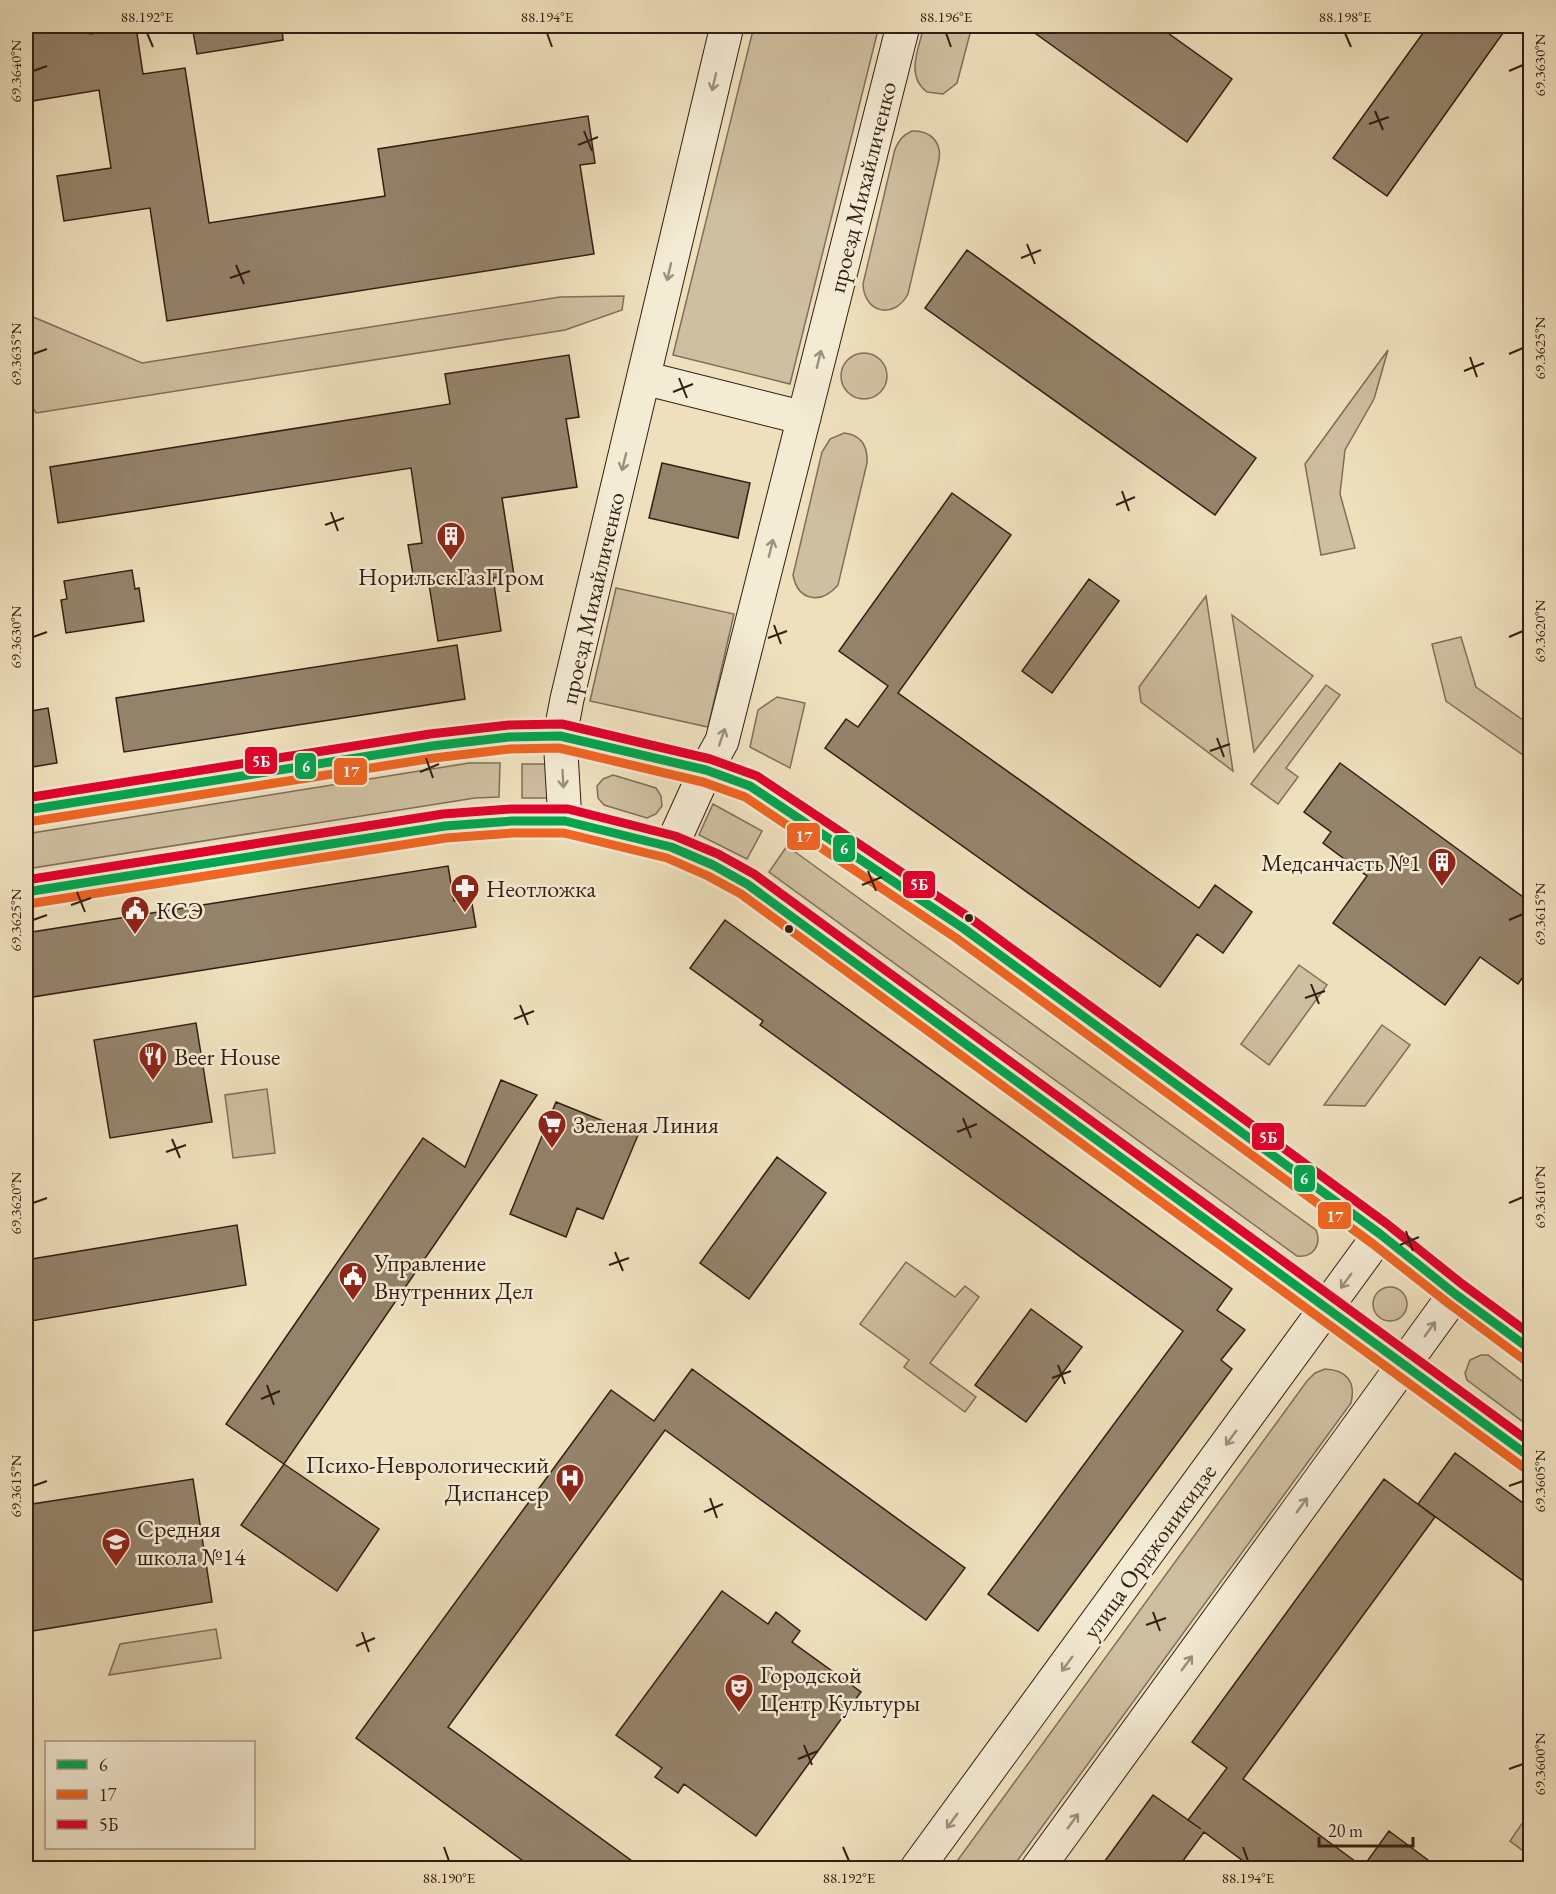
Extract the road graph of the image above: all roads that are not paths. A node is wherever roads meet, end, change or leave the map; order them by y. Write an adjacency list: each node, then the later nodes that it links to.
1 (727, 26): 3 (street, проезд Михайличенко, one-way to 3)
2 (903, 26): 4 (street, проезд Михайличенко, one-way to 2)
3 (644, 378): 4 (street); 5 (street, проезд Михайличенко, one-way to 5)
4 (804, 418): 6 (street, проезд Михайличенко, one-way to 4)
5 (560, 736): 6 (street); 7 (street); 8 (street, проезд Михайличенко, one-way to 8)
6 (706, 770): 9 (street, проезд Михайличенко); 11 (street)
7 (26, 810)
8 (565, 821): 9 (street); 10 (street)
9 (671, 847): 13 (street)
10 (26, 892)
11 (1380, 1234): 12 (street); 13 (street, улица Орджоникидзе, one-way to 13)
12 (1455, 1294): 14 (street); 15 (street, one-way to 12)
13 (1326, 1308): 15 (street); 17 (street, улица Орджоникидзе, one-way to 17)
14 (1530, 1348)
15 (1404, 1365): 16 (street); 18 (street, one-way to 15)
16 (1530, 1457)
17 (917, 1869)
18 (1038, 1869)

